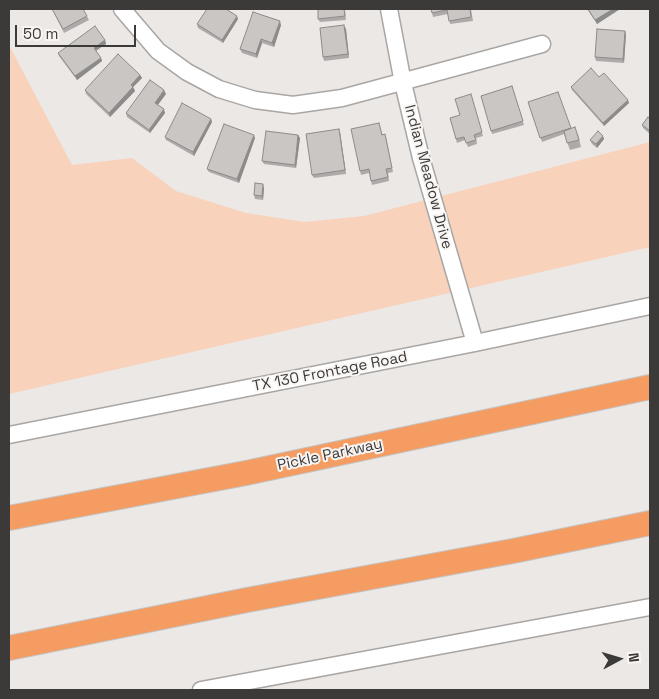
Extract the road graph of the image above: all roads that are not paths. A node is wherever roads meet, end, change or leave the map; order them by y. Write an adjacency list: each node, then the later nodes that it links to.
1 (122, 9): 4 (street)
2 (389, 9): 4 (street, Indian Meadow Drive)
3 (542, 44): 4 (street)
4 (403, 82): 6 (street, Indian Meadow Drive)
5 (650, 306): 6 (street, TX 130 Frontage Road)
6 (475, 343): 8 (street, TX 130 Frontage Road)
7 (650, 386): 9 (highway, Pickle Parkway)
8 (9, 435)
9 (9, 518)
10 (650, 523): 12 (highway)
11 (650, 536): 12 (highway)
12 (513, 551): 16 (highway)
13 (650, 607): 14 (street)
14 (633, 610): 15 (street); 17 (street)
15 (650, 611)
16 (9, 648)
17 (201, 690)

